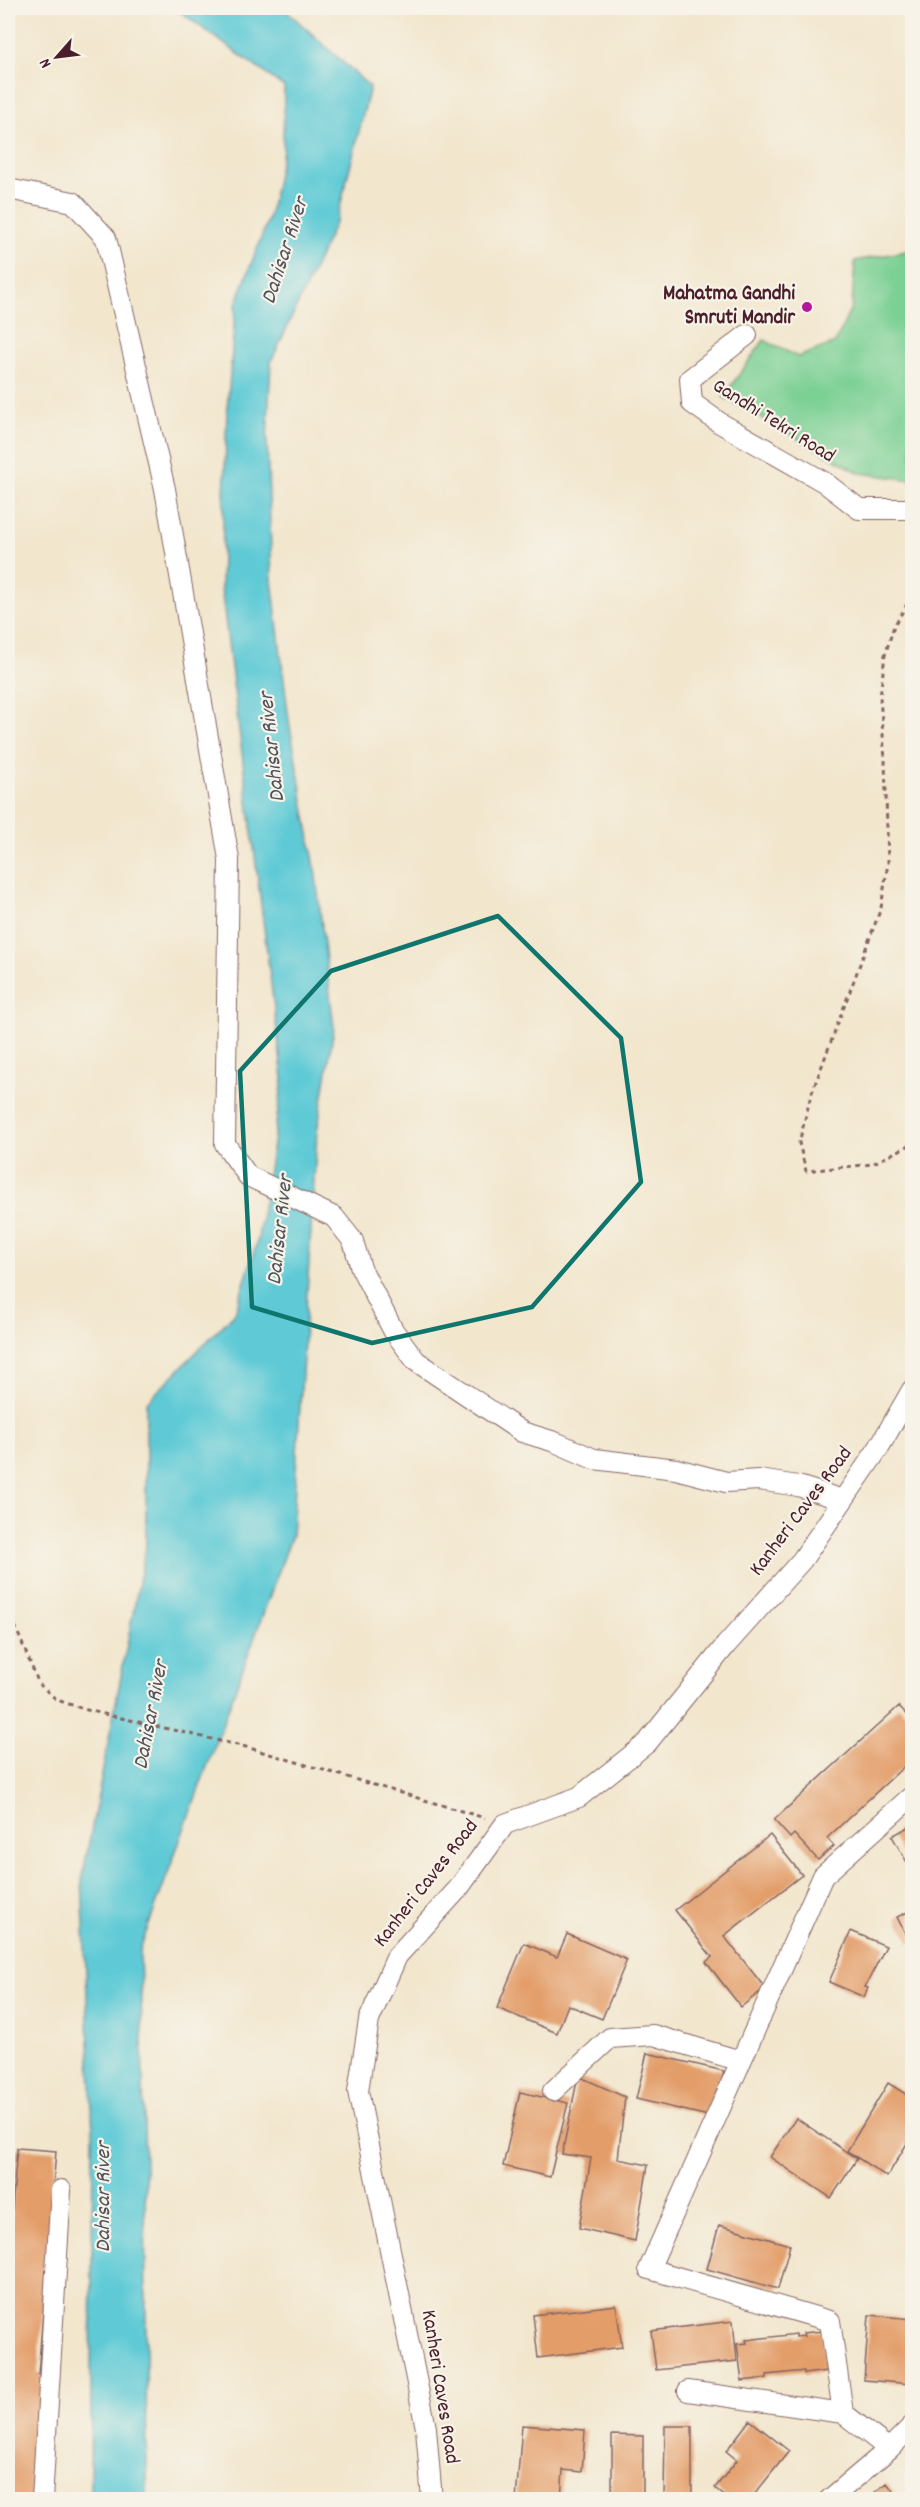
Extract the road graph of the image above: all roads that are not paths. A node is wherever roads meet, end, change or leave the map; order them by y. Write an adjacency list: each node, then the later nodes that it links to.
1 (8, 189): 5 (street)
2 (747, 335): 3 (street, Gandhi Tekri Road)
3 (912, 507)
4 (912, 1390): 5 (street, Kanheri Caves Road)
5 (843, 1500): 15 (street, Kanheri Caves Road)
6 (912, 1796): 7 (street)
7 (741, 2061): 8 (street); 11 (street)
8 (553, 2091)
9 (61, 2190): 14 (street)
10 (688, 2391): 11 (street)
11 (843, 2413): 13 (street)
12 (912, 2426): 13 (street)
13 (889, 2449): 16 (street)
14 (42, 2499)
15 (432, 2499)
16 (829, 2499)

